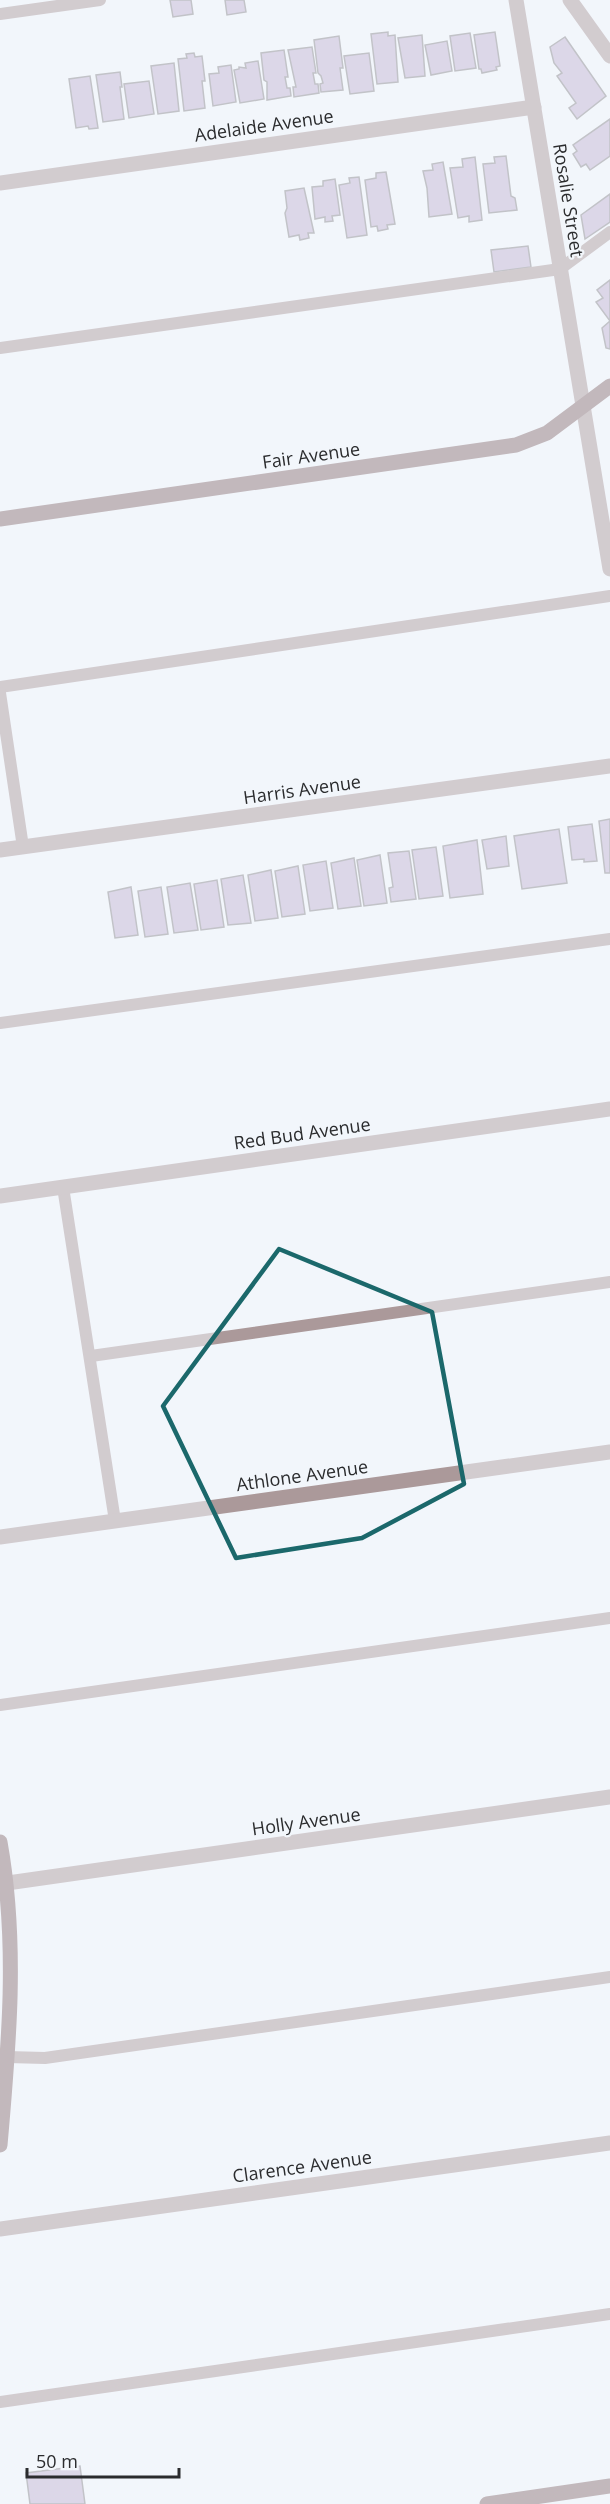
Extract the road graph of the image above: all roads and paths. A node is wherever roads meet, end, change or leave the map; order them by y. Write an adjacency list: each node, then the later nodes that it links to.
1 (100, 0): 4 (lane)
2 (516, 0): 6 (street, Rosalie Street)
3 (570, 0): 5 (street)
4 (0, 14)
5 (610, 56)
6 (534, 107): 7 (street, Adelaide Avenue); 9 (street, Rosalie Street)
7 (0, 183)
8 (610, 232): 9 (lane)
9 (560, 269): 10 (lane); 12 (street, Rosalie Street)
10 (0, 348)
11 (610, 386): 12 (street, Fair Avenue)
12 (582, 406): 13 (street, Fair Avenue); 14 (street, Rosalie Street)
13 (0, 519)
14 (608, 547): 15 (street, Rosalie Street)
15 (610, 569)
16 (610, 596): 17 (lane)
17 (0, 687)
18 (0, 693): 19 (lane)
19 (1, 713): 21 (lane)
20 (610, 766): 21 (street, Harris Avenue)
21 (23, 847): 22 (street, Harris Avenue)
22 (0, 850)
23 (610, 939): 24 (lane)
24 (0, 1023)
25 (610, 1109): 26 (street, Red Bud Avenue)
26 (63, 1187): 27 (street, Red Bud Avenue); 29 (lane)
27 (0, 1197)
28 (610, 1282): 29 (lane)
29 (91, 1356): 31 (lane)
30 (610, 1452): 31 (street, Athlone Avenue)
31 (115, 1521): 32 (street, Athlone Avenue)
32 (0, 1538)
33 (610, 1618): 34 (lane)
34 (0, 1706)
35 (610, 1797): 37 (street, Holly Avenue)
36 (0, 1842): 37 (street)
37 (4, 1884): 39 (street)
38 (610, 1977): 39 (lane)
39 (8, 2057): 41 (street)
40 (610, 2142): 42 (street, Clarence Avenue)
41 (0, 2145)
42 (0, 2229)
43 (610, 2314): 44 (lane)
44 (0, 2402)
45 (610, 2486): 46 (street)
46 (487, 2504)

